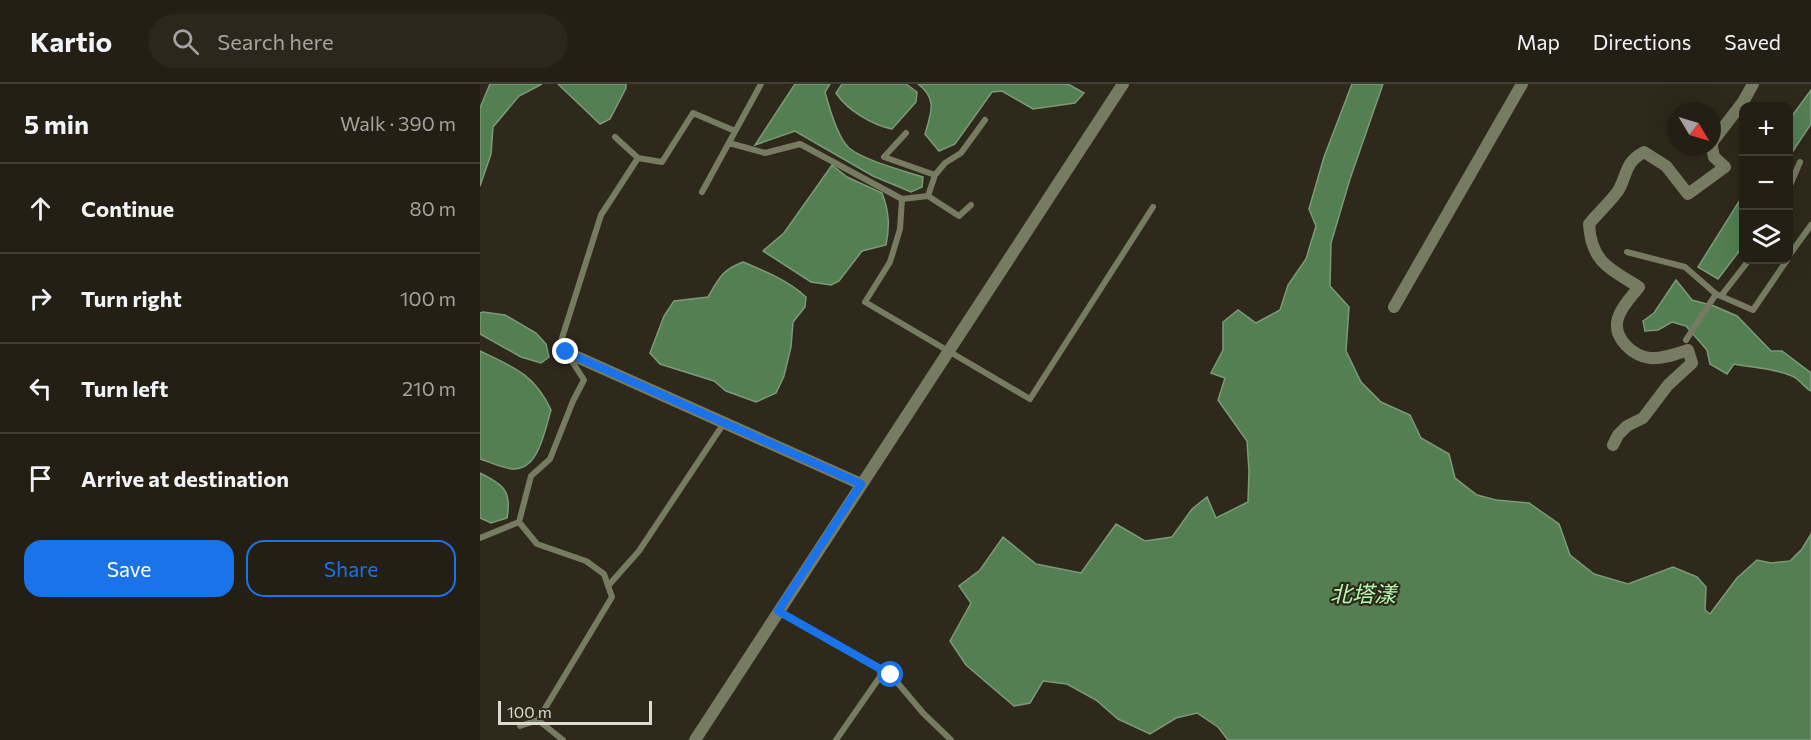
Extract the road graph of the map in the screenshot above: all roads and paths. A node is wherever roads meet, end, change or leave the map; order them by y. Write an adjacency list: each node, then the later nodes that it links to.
1 (761, 84): 6 (lane)
2 (1123, 84): 29 (street)
3 (1522, 84): 27 (street)
4 (1753, 84): 7 (street)
5 (985, 120): 14 (lane)
6 (735, 131): 10 (lane); 12 (lane)
7 (1721, 131)
8 (906, 133): 14 (lane)
9 (615, 137): 12 (lane)
10 (729, 143): 16 (lane); 18 (lane)
11 (1714, 156): 32 (street)
12 (638, 158): 30 (lane)
13 (1800, 162): 15 (lane)
14 (935, 175): 17 (lane)
15 (1793, 178)
16 (702, 192)
17 (928, 196): 18 (lane); 19 (lane)
18 (902, 199): 29 (lane)
19 (971, 206)
20 (1153, 207): 29 (lane)
21 (1811, 225): 22 (lane)
22 (1793, 251)
23 (1627, 252): 26 (lane)
24 (1746, 264): 26 (lane)
25 (1784, 264): 26 (lane)
26 (1719, 295): 28 (lane)
27 (1394, 307)
28 (1686, 340)
29 (949, 351): 33 (street)
30 (566, 352): 31 (street); 34 (lane)
31 (724, 423): 33 (street); 36 (lane)
32 (1613, 445)
33 (861, 484): 37 (street)
34 (519, 522): 35 (lane); 36 (lane)
35 (480, 538)
36 (608, 586): 39 (lane)
37 (778, 611): 38 (lane); 42 (street)
38 (884, 672): 43 (lane); 44 (lane)
39 (538, 720): 40 (lane); 41 (lane)
40 (520, 726)
41 (563, 740)
42 (695, 740)
43 (836, 740)
44 (951, 740)

